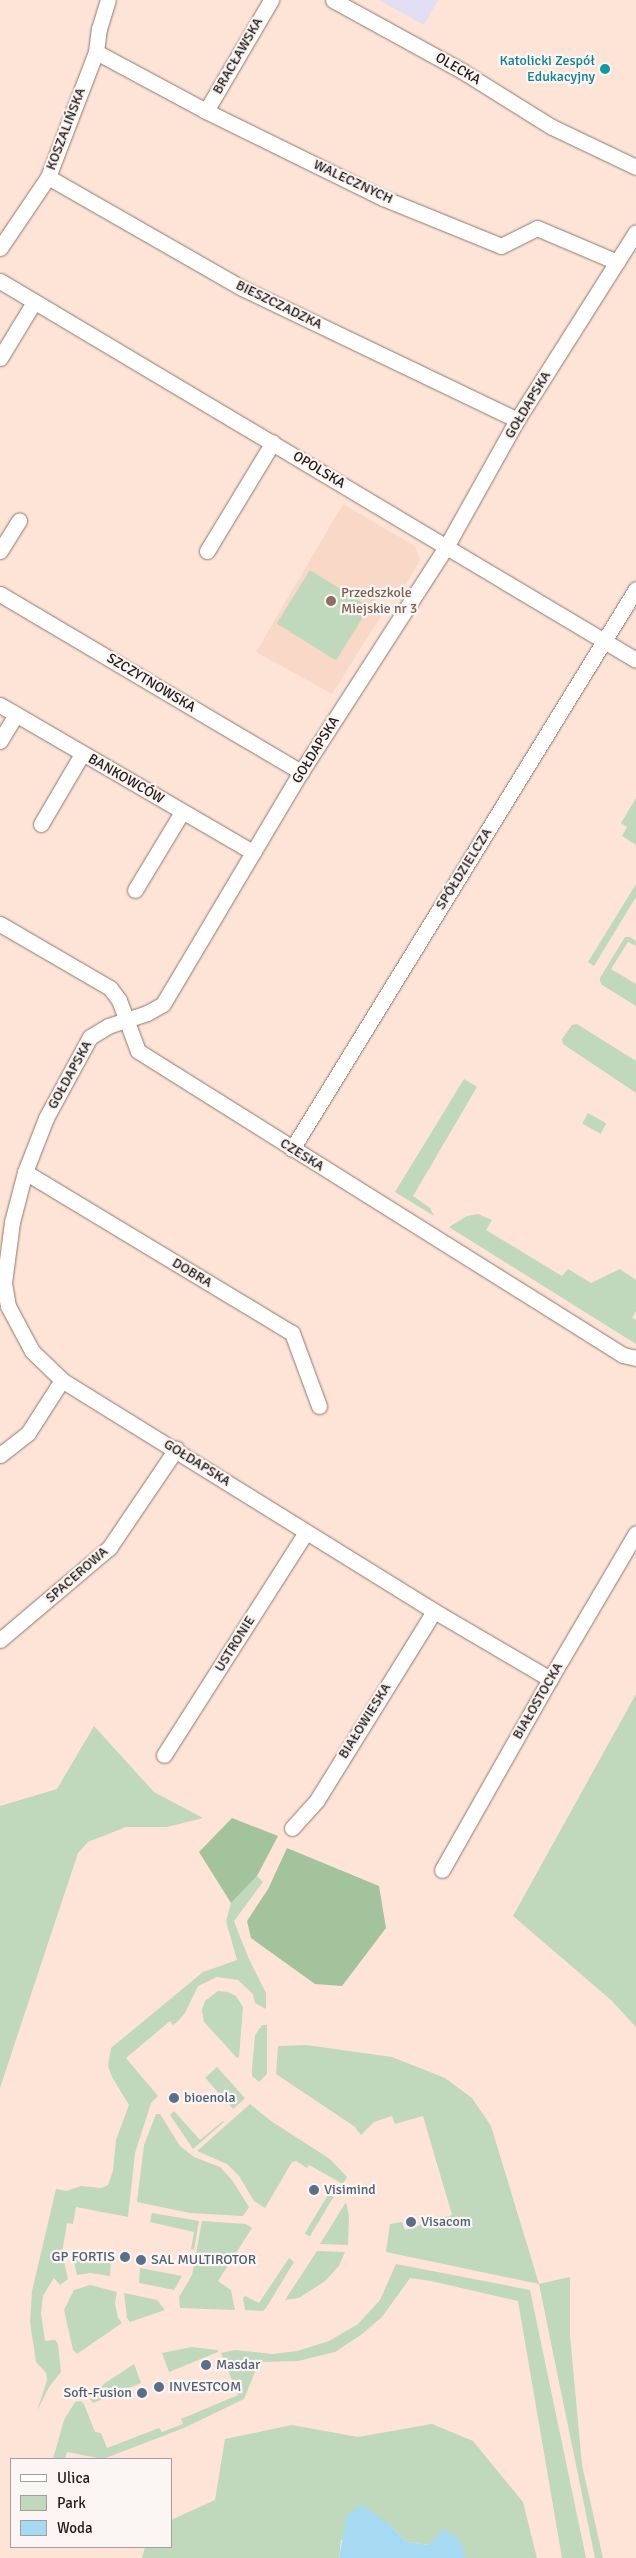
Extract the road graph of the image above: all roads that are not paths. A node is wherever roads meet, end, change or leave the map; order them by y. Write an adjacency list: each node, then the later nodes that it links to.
1 (108, 0): 4 (street, KOSZALIŃSKA)
2 (270, 0): 5 (street, BRACŁAWSKA)
3 (333, 0): 6 (street, OLECKA)
4 (96, 52): 5 (street, WALECZNYCH); 7 (street, KOSZALIŃSKA)
5 (206, 111): 10 (street, WALECZNYCH)
6 (636, 167)
7 (48, 177): 9 (street, KOSZALIŃSKA); 14 (street, BIESZCZADZKA)
8 (636, 232): 10 (street, GOŁDAPSKA)
9 (0, 248)
10 (617, 262): 14 (street, GOŁDAPSKA)
11 (0, 281): 12 (street, OPOLSKA)
12 (34, 302): 13 (street); 15 (street, OPOLSKA)
13 (0, 358)
14 (517, 420): 17 (street, GOŁDAPSKA)
15 (273, 442): 17 (street, OPOLSKA); 19 (street)
16 (19, 521): 18 (street)
17 (446, 547): 22 (street, OPOLSKA); 28 (street, GOŁDAPSKA)
18 (0, 551)
19 (207, 551)
20 (636, 589): 22 (street, SPÓŁDZIELCZA)
21 (0, 594): 28 (street, SZCZYTNOWSKA)
22 (605, 641): 23 (street, OPOLSKA); 35 (street, SPÓŁDZIELCZA)
23 (636, 660)
24 (0, 705): 25 (street, BANKOWCÓW)
25 (16, 714): 26 (street); 27 (street, BANKOWCÓW)
26 (0, 741)
27 (82, 754): 29 (street, BANKOWCÓW); 30 (street)
28 (301, 772): 31 (street, GOŁDAPSKA)
29 (182, 812): 31 (street, BANKOWCÓW); 32 (street)
30 (41, 824)
31 (253, 852): 34 (street, GOŁDAPSKA)
32 (135, 890)
33 (0, 924): 34 (street, CZESKA)
34 (127, 1020): 35 (street, CZESKA); 36 (street, GOŁDAPSKA)
35 (292, 1149): 38 (street, CZESKA)
36 (25, 1172): 37 (street, GOŁDAPSKA); 40 (street, DOBRA)
37 (4, 1307): 39 (street, GOŁDAPSKA)
38 (636, 1358)
39 (62, 1380): 41 (street, GOŁDAPSKA); 42 (street)
40 (319, 1406)
41 (176, 1449): 43 (street, GOŁDAPSKA); 46 (street, SPACEROWA)
42 (0, 1455)
43 (306, 1532): 45 (street, GOŁDAPSKA); 48 (street, USTRONIE)
44 (636, 1533): 47 (street, BIAŁOSTOCKA)
45 (434, 1611): 47 (street, GOŁDAPSKA); 49 (street, BIAŁOWIESKA)
46 (0, 1640)
47 (550, 1679): 50 (street, BIAŁOSTOCKA)
48 (164, 1755)
49 (292, 1828)
50 (442, 1870)

